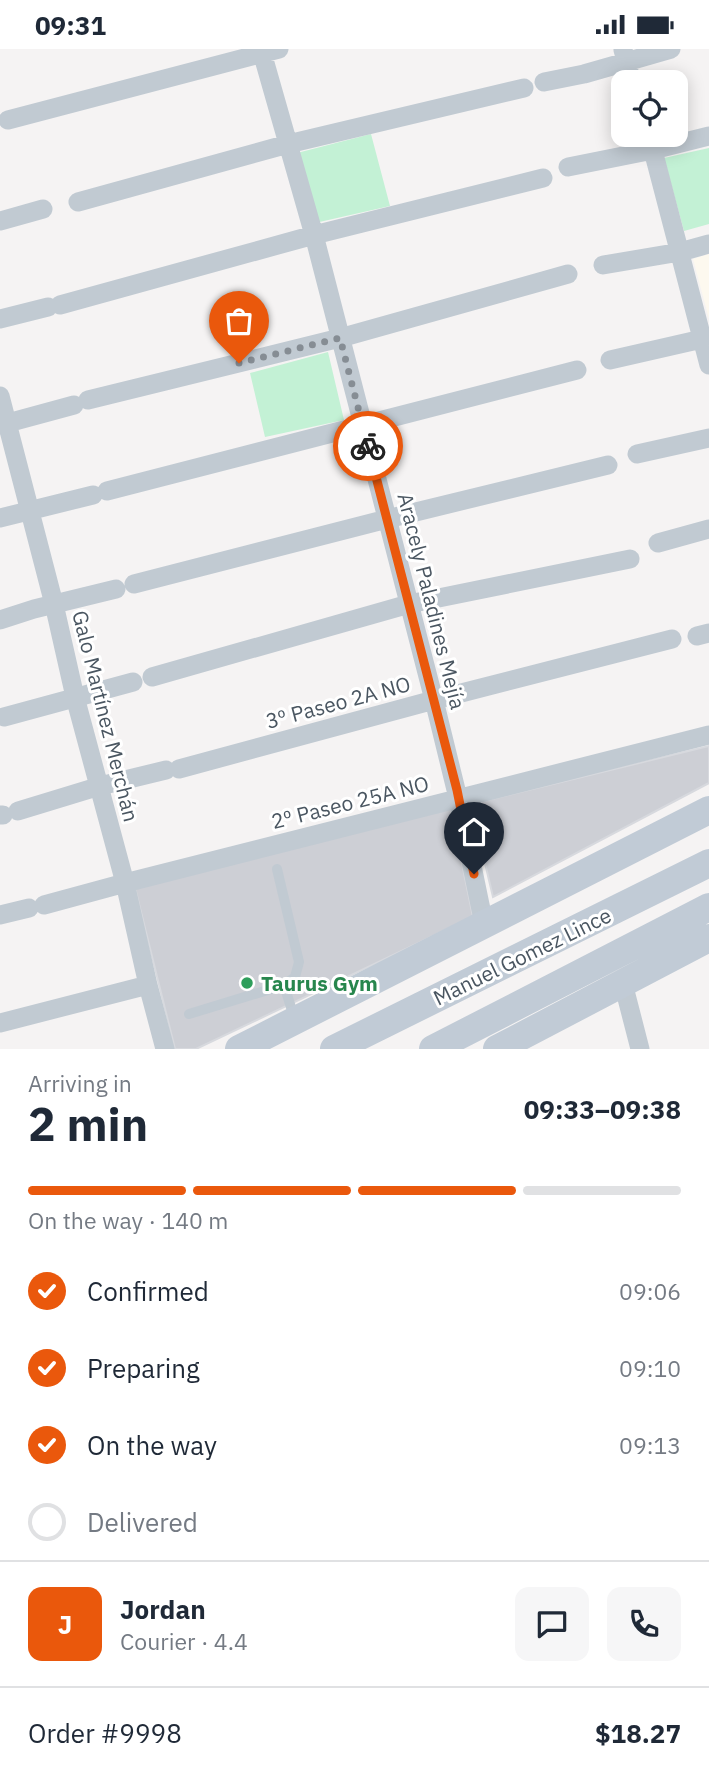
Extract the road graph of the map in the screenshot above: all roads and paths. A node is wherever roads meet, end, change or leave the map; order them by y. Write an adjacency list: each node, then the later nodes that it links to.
1 (671, 49): 3 (street)
2 (267, 50): 6 (street); 9 (street, Aracely Paladines Mejía)
3 (624, 55): 4 (street)
4 (544, 82)
5 (524, 88): 9 (street)
6 (8, 120)
7 (709, 136): 8 (street)
8 (688, 138)
9 (288, 144): 14 (street); 17 (street, Aracely Paladines Mejía)
10 (634, 147): 12 (street)
11 (652, 147): 19 (street)
12 (568, 167)
13 (543, 178): 17 (street)
14 (78, 202)
15 (43, 209): 16 (street)
16 (0, 221)
17 (314, 235): 22 (street); 23 (street, Aracely Paladines Mejía)
18 (709, 244): 19 (street)
19 (680, 252): 20 (street); 24 (street)
20 (603, 265)
21 (568, 274): 23 (street)
22 (0, 319)
23 (340, 338): 29 (street); 30 (street, Aracely Paladines Mejía)
24 (702, 339): 25 (street); 26 (street)
25 (610, 360)
26 (709, 365)
27 (577, 370): 30 (street)
28 (0, 396): 29 (street, Galo Martínez Merchán)
29 (4, 424): 34 (street, Galo Martínez Merchán)
30 (363, 425): 34 (street); 36 (street, Aracely Paladines Mejía)
31 (709, 438): 32 (street)
32 (637, 454)
33 (608, 465): 36 (street)
34 (30, 510): 35 (street); 40 (street, Galo Martínez Merchán)
35 (0, 518)
36 (387, 519): 40 (street); 41 (street, Aracely Paladines Mejía)
37 (709, 529): 38 (street)
38 (658, 543)
39 (630, 559): 41 (street)
40 (54, 604): 42 (street); 44 (street, Galo Martínez Merchán)
41 (409, 604): 44 (street); 45 (street, Aracely Paladines Mejía)
42 (0, 619)
43 (672, 639): 45 (street, 3º Paseo 2A NO)
44 (75, 697): 46 (street); 48 (street, Galo Martínez Merchán)
45 (434, 700): 48 (street, 3º Paseo 2A NO); 49 (street, Aracely Paladines Mejía)
46 (4, 717)
47 (709, 734): 49 (street, 2º Paseo 25A NO)
48 (100, 786): 51 (street, 3º Paseo 2A NO); 54 (street, Galo Martínez Merchán)
49 (458, 798): 54 (street, 2º Paseo 25A NO); 57 (street, Aracely Paladines Mejía)
50 (709, 810): 57 (main road, Manuel Gomez Lince)
51 (7, 814)
52 (709, 863): 67 (main road, Manuel Gomez Lince)
53 (277, 869): 61 (lane)
54 (125, 883): 56 (street, 2º Paseo 25A NO); 60 (street, Galo Martínez Merchán)
55 (709, 907): 68 (main road, Manuel Gomez Lince)
56 (0, 915)
57 (484, 924): 63 (main road, Manuel Gomez Lince)
58 (709, 938): 59 (main road)
59 (623, 983): 69 (main road); 70 (street)
60 (148, 985): 64 (street); 65 (street, Galo Martínez Merchán)
61 (284, 985): 62 (lane); 63 (lane)
62 (189, 1014)
63 (295, 1021): 66 (main road, Manuel Gomez Lince)
64 (0, 1023)
65 (165, 1049)
66 (239, 1049)
67 (334, 1049)
68 (433, 1049)
69 (496, 1049)
70 (640, 1049)

